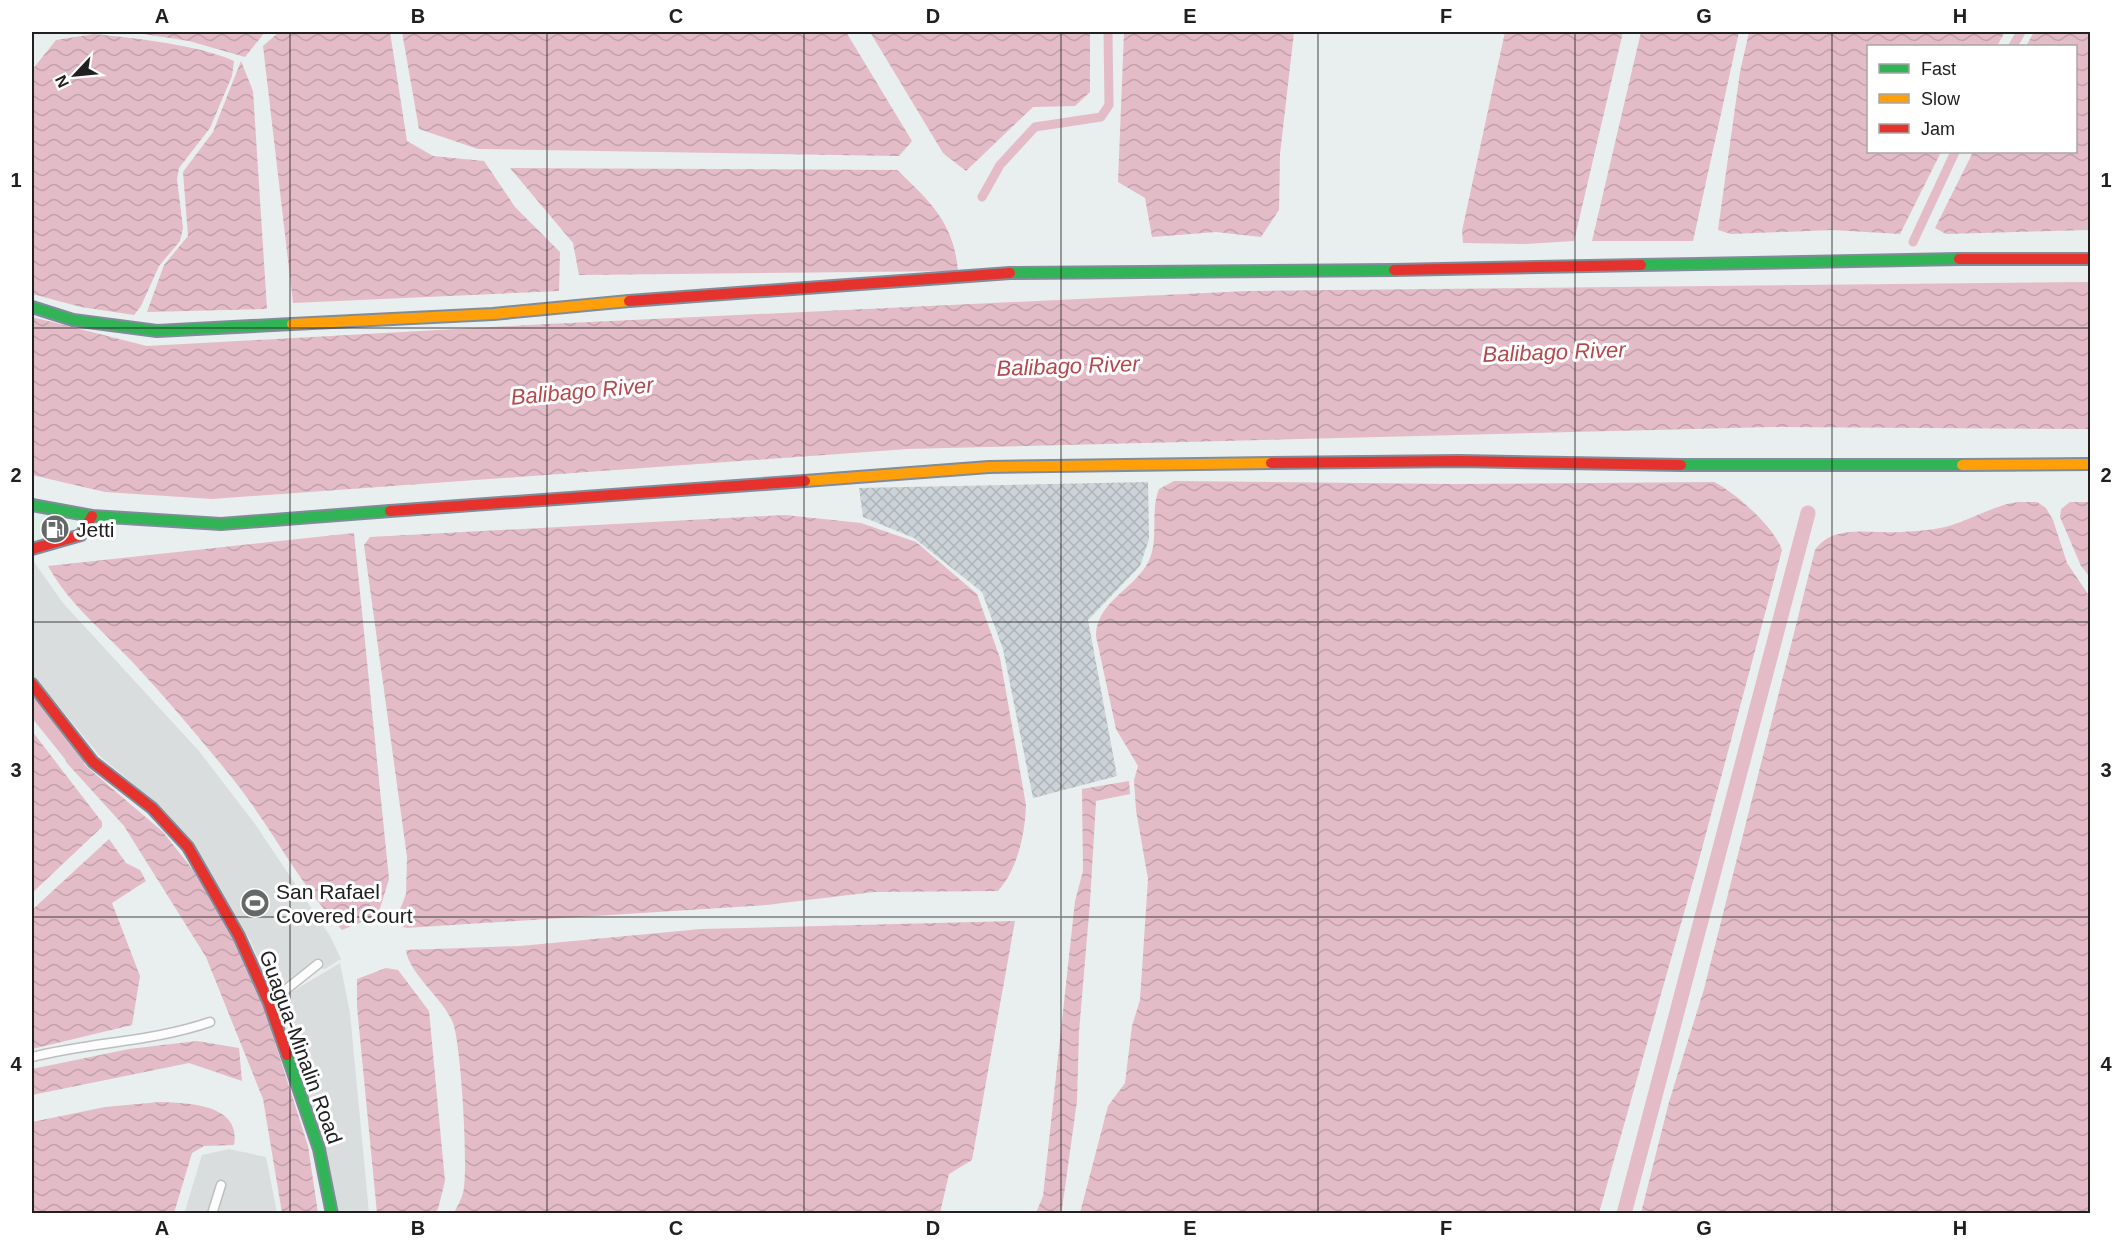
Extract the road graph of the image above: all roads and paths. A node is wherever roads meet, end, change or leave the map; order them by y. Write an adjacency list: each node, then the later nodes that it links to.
1 (2091, 259): 2 (street)
2 (32, 307)
3 (2091, 464): 5 (street)
4 (32, 505): 5 (street)
5 (92, 516): 6 (street)
6 (32, 549)
7 (32, 684): 9 (street, Guagua-Minalin Road)
8 (318, 964): 9 (street)
9 (269, 1003): 14 (street, Guagua-Minalin Road)
10 (210, 1022): 11 (street)
11 (32, 1057)
12 (221, 1185): 13 (street)
13 (212, 1214)
14 (332, 1214)

